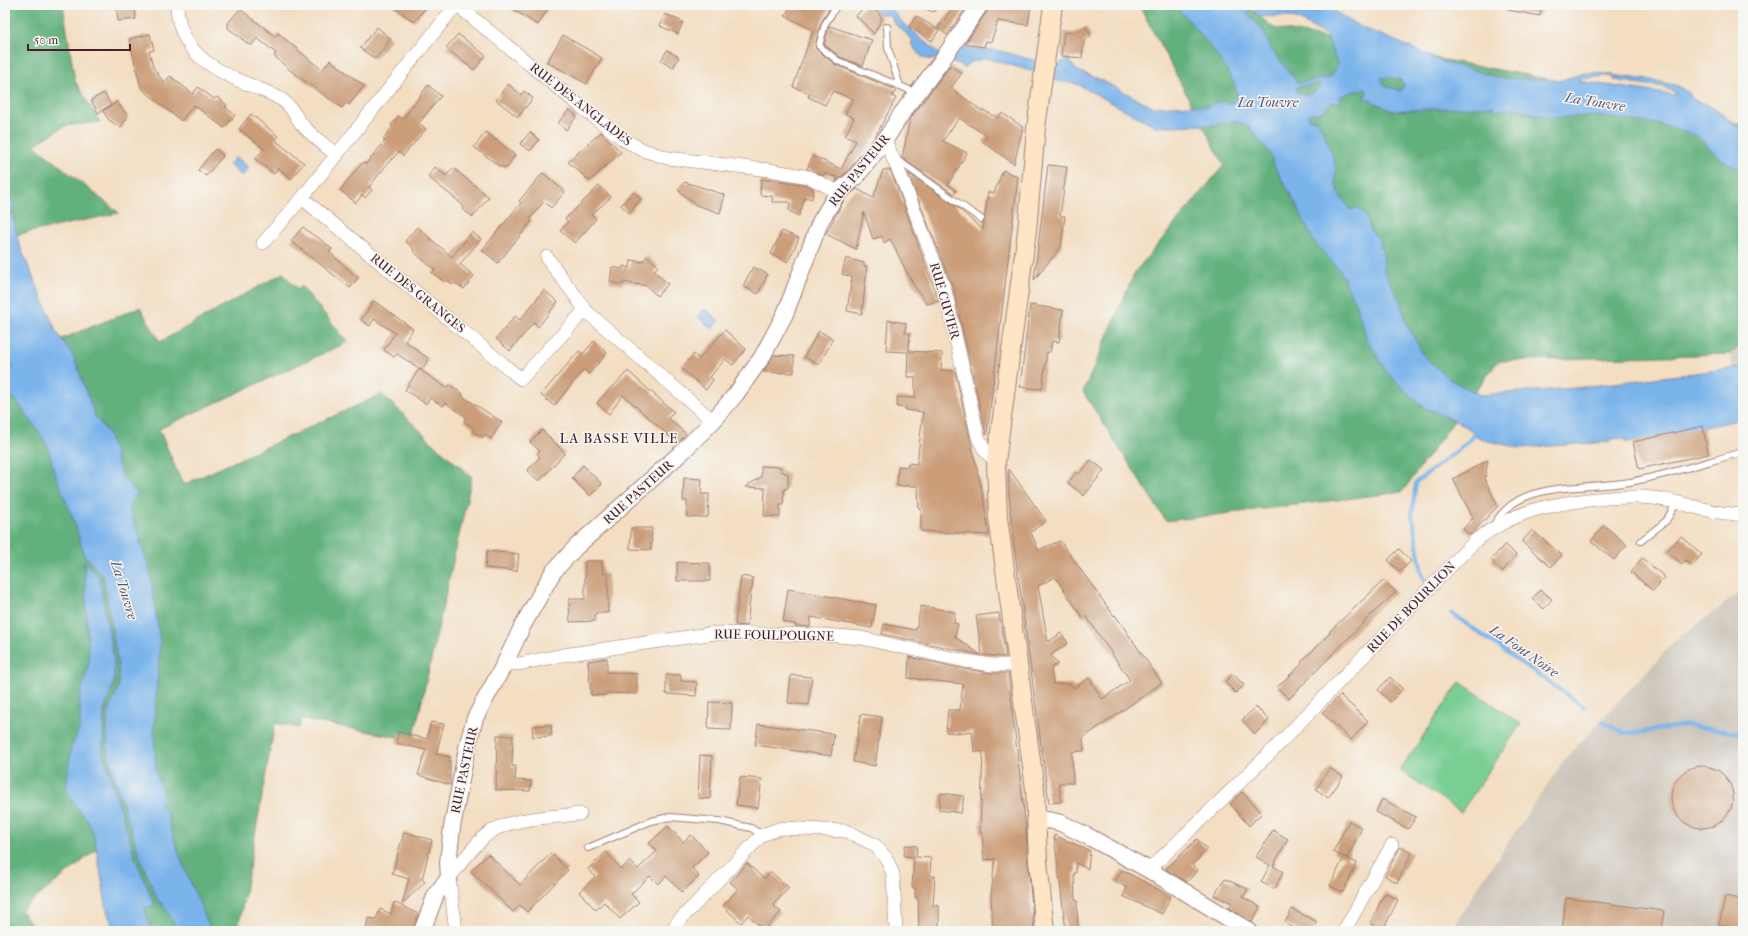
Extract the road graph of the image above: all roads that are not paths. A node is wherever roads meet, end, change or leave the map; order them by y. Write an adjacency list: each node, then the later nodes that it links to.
1 (177, 5): 12 (street)
2 (456, 5): 12 (street); 14 (street, RUE DES ANGLADES)
3 (837, 5): 9 (lane)
4 (926, 5): 5 (lane)
5 (935, 5)
6 (980, 5): 10 (street, RUE PASTEUR)
7 (1053, 5): 22 (main road)
8 (887, 27): 9 (lane)
9 (900, 86): 10 (lane)
10 (917, 93): 11 (street, RUE PASTEUR)
11 (885, 140): 13 (street, RUE CUVIER); 14 (street, RUE PASTEUR)
12 (337, 156): 15 (street)
13 (893, 156): 16 (lane); 22 (street, RUE CUVIER)
14 (838, 192): 20 (street, RUE PASTEUR)
15 (302, 198): 17 (street); 19 (street, RUE DES GRANGES)
16 (981, 219)
17 (263, 243)
18 (547, 257): 19 (street)
19 (585, 310): 20 (street)
20 (712, 421): 27 (street, RUE PASTEUR)
21 (1743, 452): 25 (lane)
22 (996, 462): 28 (main road)
23 (1677, 502): 24 (street, RUE DE BOURLION); 25 (street, RUE DE BOURLION); 26 (lane)
24 (1743, 515)
25 (1492, 529): 36 (street, RUE DE BOURLION)
26 (1641, 541)
27 (505, 663): 28 (street, RUE FOULPOUGNE); 33 (street, RUE PASTEUR)
28 (1019, 665): 30 (main road)
29 (580, 814): 35 (street)
30 (1037, 821): 36 (street); 42 (main road); 43 (main road)
31 (762, 835): 34 (lane); 40 (street); 41 (street)
32 (1392, 845): 45 (street)
33 (450, 847): 35 (street); 37 (street, RUE PASTEUR)
34 (588, 848)
35 (471, 852): 37 (street)
36 (1149, 870): 44 (street)
37 (449, 878): 38 (street); 39 (street)
38 (422, 931)
39 (456, 931)
40 (673, 931)
41 (896, 931)
42 (1045, 931)
43 (1055, 931)
44 (1249, 931)
45 (1344, 931)

